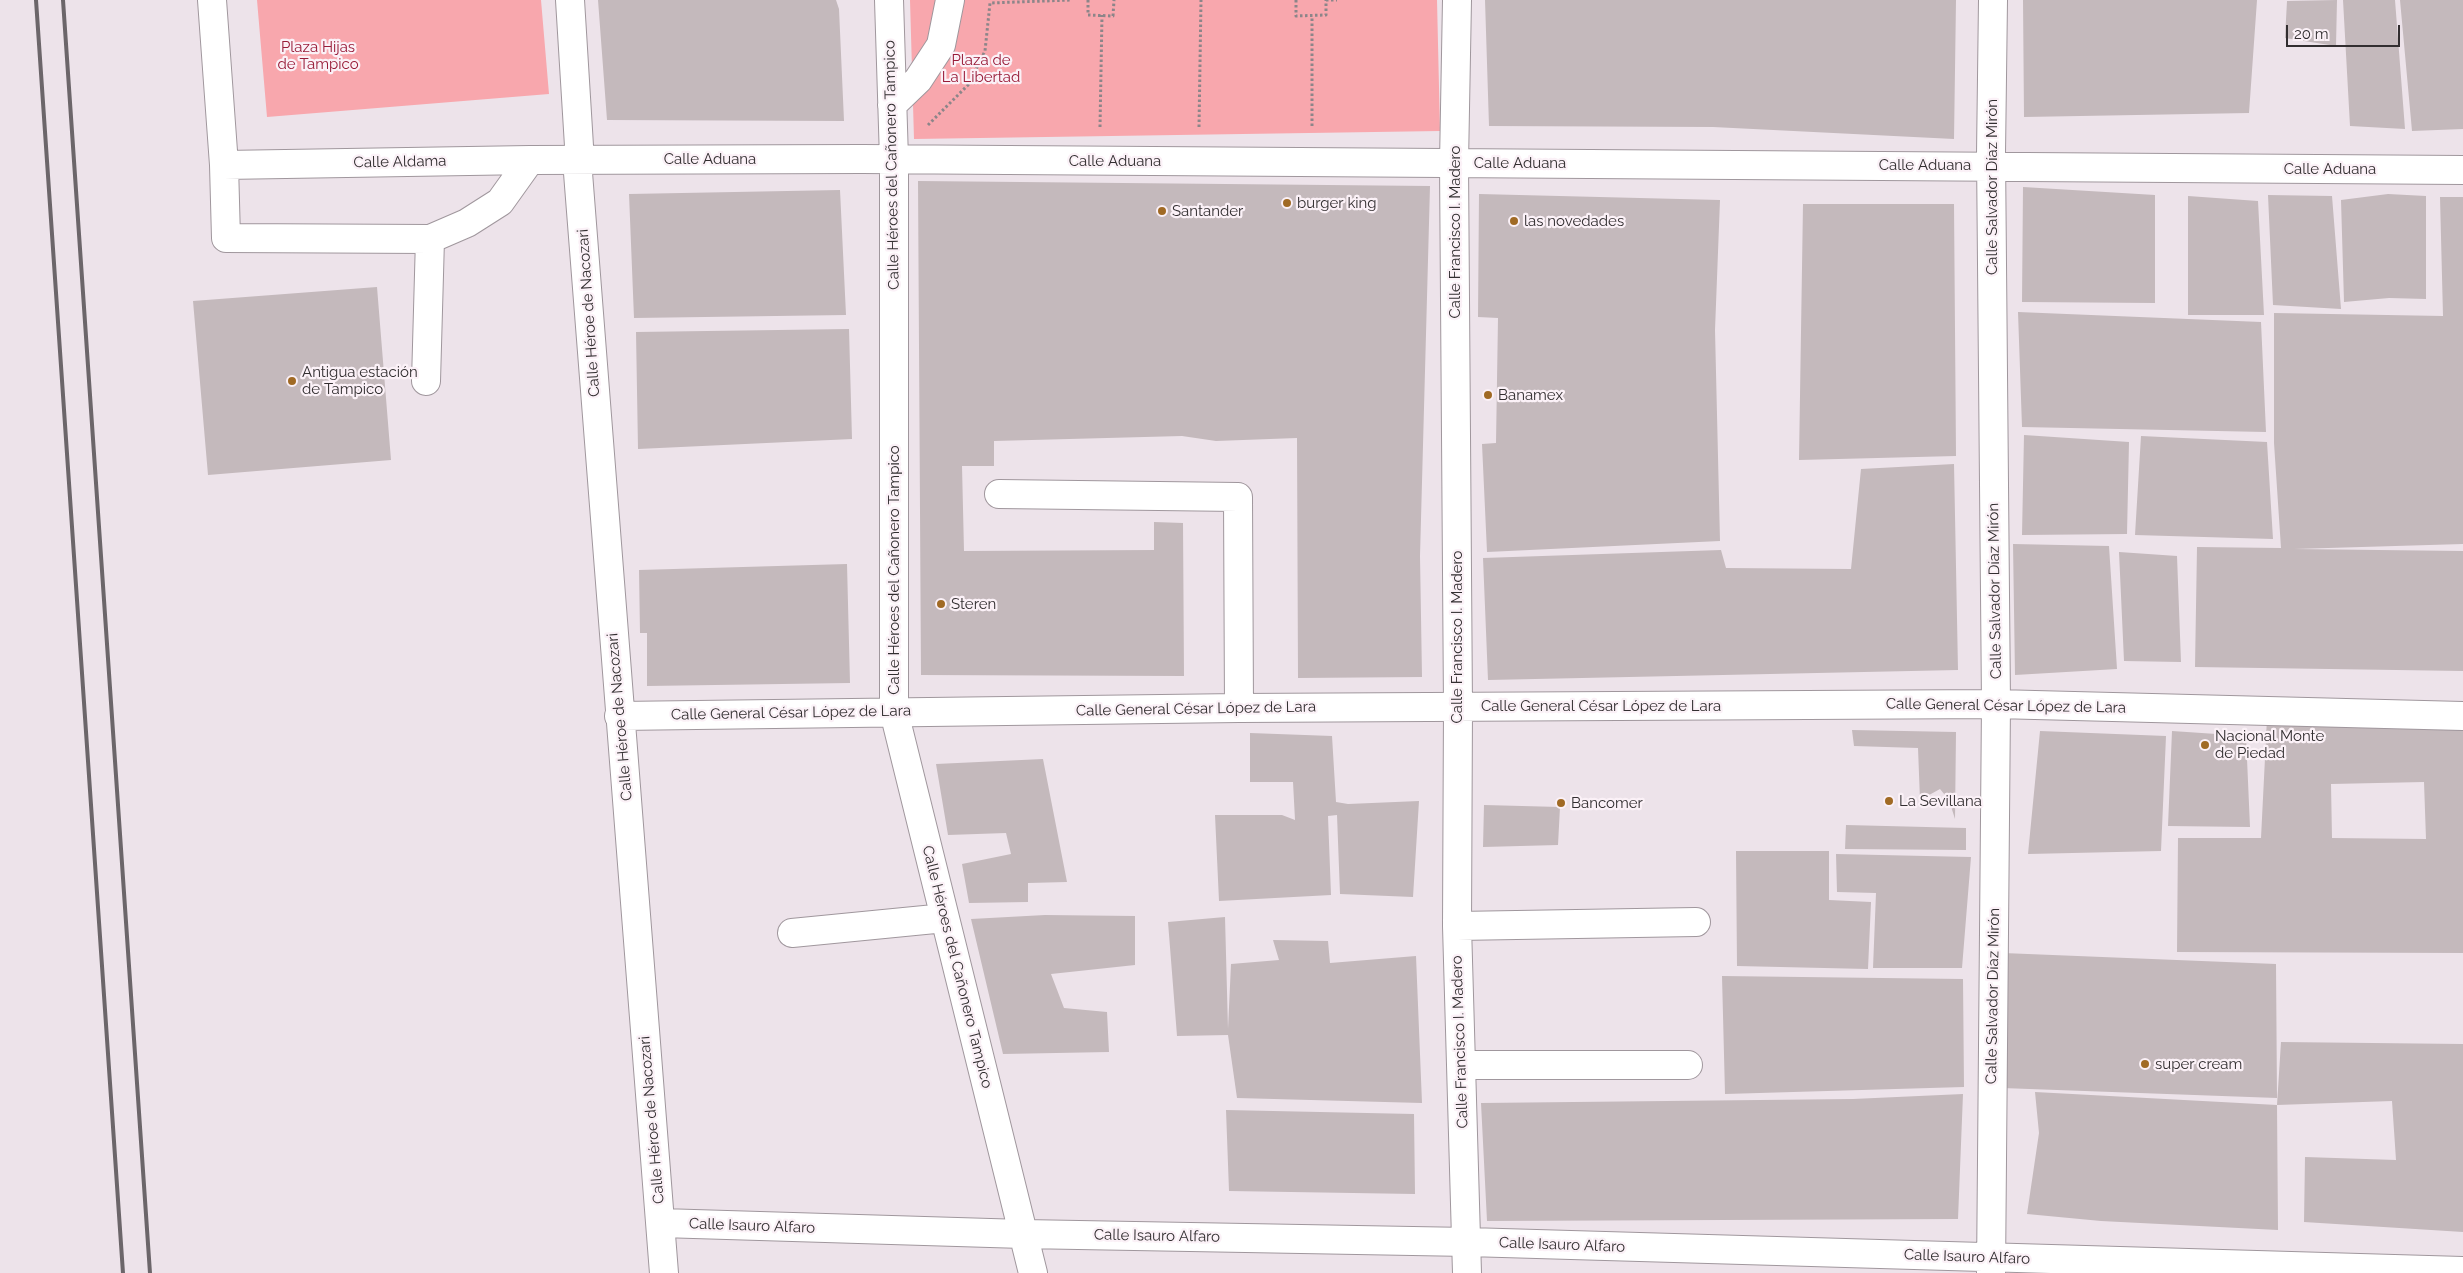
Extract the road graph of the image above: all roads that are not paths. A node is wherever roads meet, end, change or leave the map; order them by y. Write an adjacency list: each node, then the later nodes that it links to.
1 (212, 0): 12 (street)
2 (570, 0): 10 (street, Calle Héroe de Nacozari)
3 (889, 0): 7 (street, Calle Héroes del Cañonero Tampico)
4 (950, 0): 7 (street)
5 (1457, 0): 11 (street, Calle Francisco I. Madero)
6 (1993, 0): 13 (street, Calle Salvador Díaz Mirón)
7 (892, 105): 8 (street, Calle Héroes del Cañonero Tampico)
8 (894, 159): 10 (street, Calle Aduana); 11 (street, Calle Aduana); 21 (street, Calle Héroes del Cañonero Tampico)
9 (530, 160): 10 (street, Calle Aldama); 12 (street, Calle Aldama); 15 (street)
10 (577, 160): 22 (street, Calle Héroe de Nacozari)
11 (1454, 163): 13 (street, Calle Aduana); 19 (street, Calle Francisco I. Madero)
12 (224, 165): 15 (street)
13 (1991, 166): 14 (street, Calle Aduana); 18 (street, Calle Salvador Díaz Mirón)
14 (2463, 170)
15 (430, 239): 16 (street)
16 (426, 381)
17 (999, 494): 20 (street)
18 (1996, 704): 19 (street, Calle General César López de Lara); 23 (street, Calle General César López de Lara); 33 (street, Calle Salvador Díaz Mirón)
19 (1458, 707): 20 (street, Calle General César López de Lara); 26 (street, Calle Francisco I. Madero)
20 (1239, 708): 21 (street, Calle General César López de Lara)
21 (894, 712): 22 (street, Calle General César López de Lara); 24 (street, Calle Héroes del Cañonero Tampico)
22 (619, 716): 30 (street, Calle Héroe de Nacozari)
23 (2463, 716)
24 (945, 918): 27 (street); 31 (street, Calle Héroes del Cañonero Tampico)
25 (1696, 922): 26 (street)
26 (1457, 926): 28 (street, Calle Francisco I. Madero)
27 (792, 933)
28 (1461, 1065): 29 (street); 32 (street, Calle Francisco I. Madero)
29 (1688, 1065)
30 (661, 1223): 31 (street, Calle Isauro Alfaro); 35 (street, Calle Héroe de Nacozari)
31 (1022, 1234): 32 (street, Calle Isauro Alfaro); 36 (street, Calle Héroes del Cañonero Tampico)
32 (1468, 1242): 33 (street, Calle Isauro Alfaro); 37 (street, Calle Francisco I. Madero)
33 (1991, 1265): 34 (street, Calle Isauro Alfaro)
34 (2463, 1271)
35 (664, 1273)
36 (1033, 1273)
37 (1467, 1273)

